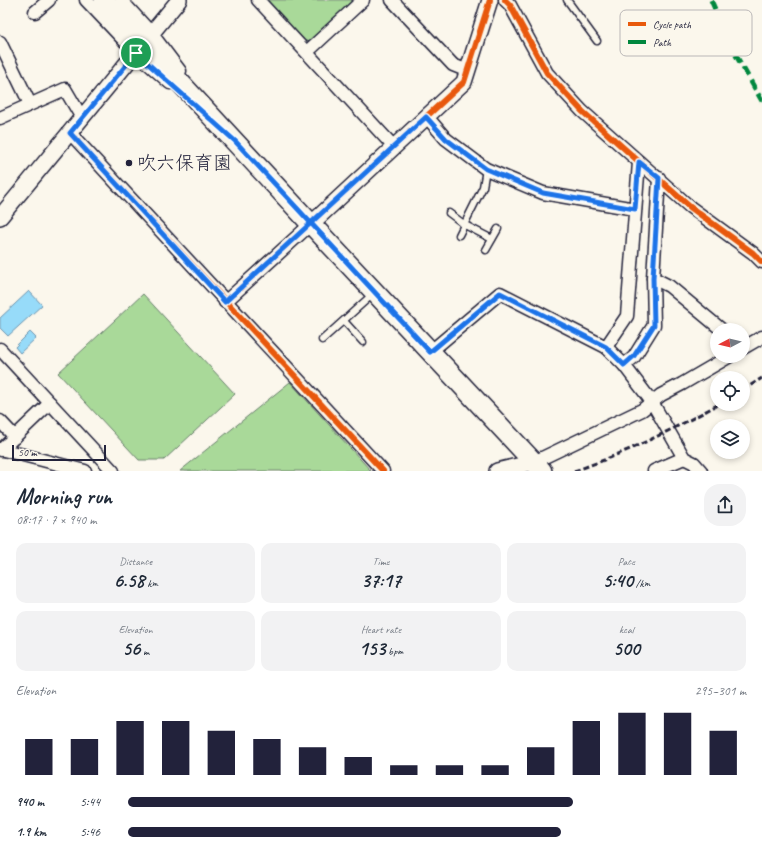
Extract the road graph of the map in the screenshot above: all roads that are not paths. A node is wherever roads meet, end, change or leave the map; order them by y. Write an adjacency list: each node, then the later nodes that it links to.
1 (49, 0): 12 (street)
2 (86, 0): 15 (street)
3 (104, 0): 15 (main road)
4 (121, 0): 15 (street)
5 (179, 0): 15 (street)
6 (258, 0): 16 (street)
7 (363, 0): 16 (street)
8 (392, 0): 18 (street)
9 (490, 0): 18 (street)
10 (567, 0): 13 (lane)
11 (509, 3): 25 (street)
12 (35, 12)
13 (597, 41)
14 (0, 42): 17 (street)
15 (144, 43): 22 (street); 31 (main road)
16 (308, 52): 24 (street)
17 (5, 65): 19 (street)
18 (468, 71): 20 (street)
19 (30, 104): 21 (street); 22 (street)
20 (426, 117): 24 (street); 26 (street)
21 (0, 118)
22 (82, 118): 23 (street)
23 (70, 133): 30 (street); 40 (street)
24 (394, 146): 31 (street)
25 (639, 162): 27 (street); 28 (street)
26 (486, 169): 28 (street); 32 (lane)
27 (659, 178): 37 (street); 38 (street)
28 (635, 209): 47 (street)
29 (449, 213): 32 (lane)
30 (0, 217)
31 (311, 224): 39 (main road); 40 (street)
32 (465, 224): 34 (lane); 35 (lane)
33 (498, 229): 35 (lane)
34 (459, 235)
35 (492, 239): 36 (lane)
36 (486, 250)
37 (762, 262)
38 (653, 278): 42 (street); 51 (street)
39 (375, 293): 41 (lane); 49 (main road)
40 (225, 302): 61 (street)
41 (344, 321): 44 (lane); 45 (lane)
42 (714, 323)
43 (762, 337): 46 (street)
44 (322, 340)
45 (363, 342)
46 (750, 344)
47 (606, 347): 49 (street); 51 (street)
48 (0, 349): 53 (street)
49 (430, 352): 58 (main road)
50 (718, 363): 52 (street)
51 (624, 365): 52 (street)
52 (652, 402): 57 (street); 58 (street)
53 (50, 403): 55 (street); 60 (street)
54 (0, 421): 55 (street)
55 (15, 437): 56 (street)
56 (1, 450): 59 (street)
57 (684, 458): 63 (street); 64 (street)
58 (538, 467): 62 (street)
59 (85, 471)
60 (113, 471)
61 (383, 471)
62 (497, 471)
63 (654, 471)
64 (701, 471)

